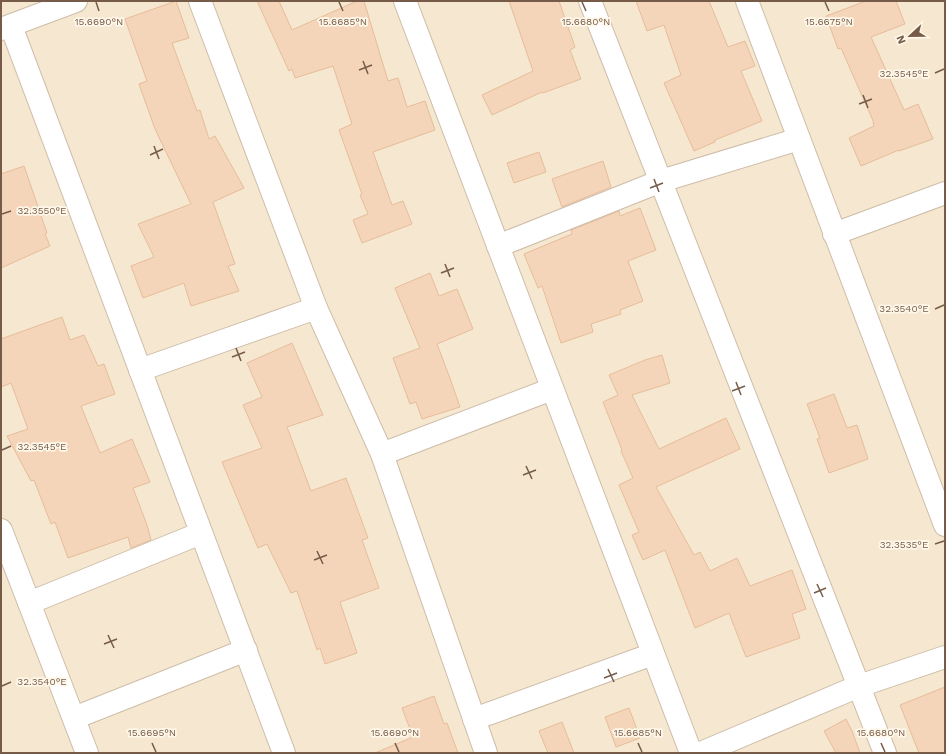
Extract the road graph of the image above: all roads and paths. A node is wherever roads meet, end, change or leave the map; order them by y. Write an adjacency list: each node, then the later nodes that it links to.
1 (76, 1): 6 (street)
2 (200, 1): 12 (street)
3 (405, 1): 11 (street)
4 (590, 1): 8 (street)
5 (747, 1): 7 (street)
6 (6, 28): 13 (street)
7 (799, 139): 8 (street); 10 (street)
8 (661, 182): 11 (street); 23 (street)
9 (945, 193): 10 (street)
10 (834, 234): 16 (street)
11 (498, 246): 14 (street)
12 (316, 308): 13 (street); 15 (street)
13 (140, 370): 18 (street)
14 (552, 389): 15 (street); 21 (street)
15 (382, 454): 25 (street)
16 (945, 525)
17 (1, 530): 19 (street)
18 (202, 534): 19 (street); 20 (street)
19 (29, 603): 24 (street)
20 (246, 650): 24 (street); 27 (street)
21 (653, 654): 25 (street); 29 (street)
22 (945, 657): 23 (street)
23 (859, 686): 30 (street); 31 (street)
24 (74, 718): 26 (street)
25 (474, 719): 28 (street)
26 (87, 753)
27 (284, 753)
28 (486, 753)
29 (691, 753)
30 (700, 753)
31 (885, 753)

